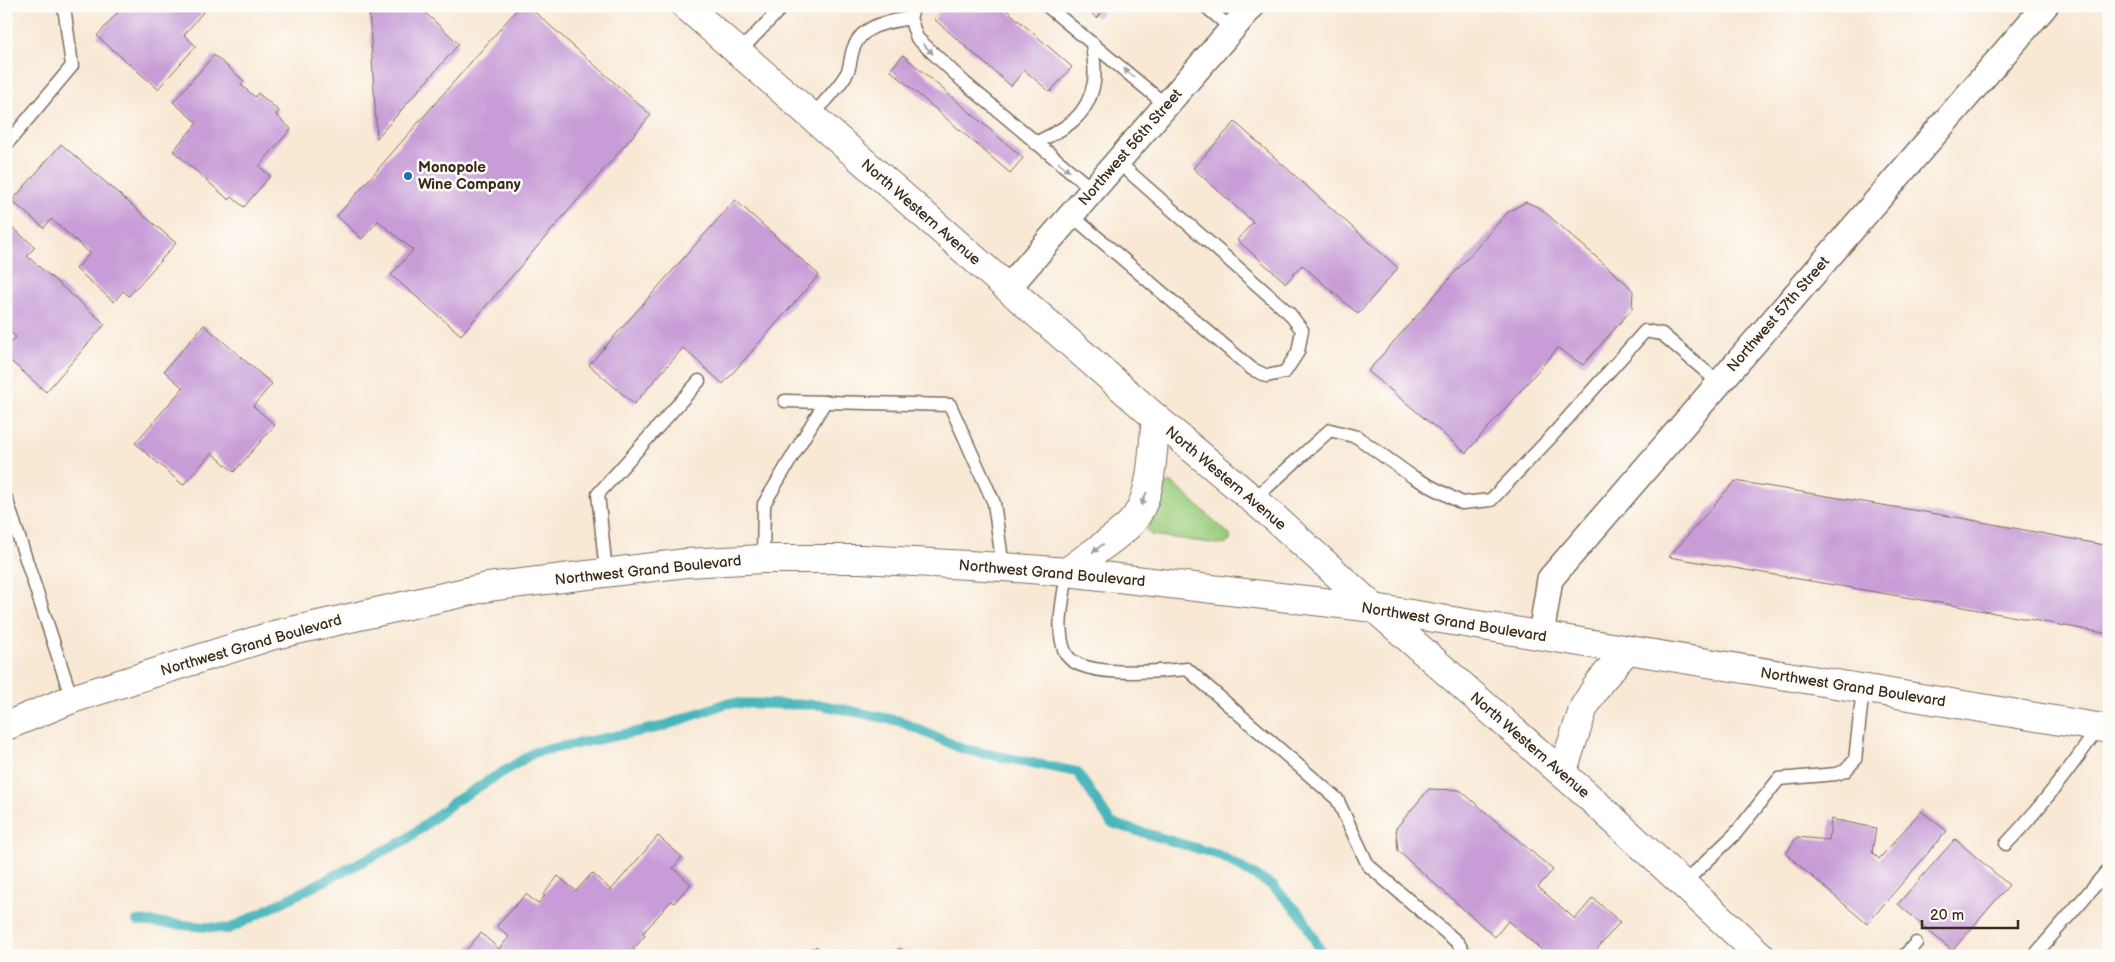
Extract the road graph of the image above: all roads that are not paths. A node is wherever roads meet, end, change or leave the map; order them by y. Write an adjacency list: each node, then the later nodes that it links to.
1 (64, 6): 15 (lane)
2 (686, 6): 11 (main road, North Western Avenue)
3 (783, 6): 11 (lane)
4 (1047, 6): 10 (lane)
5 (1205, 6): 9 (lane)
6 (1252, 6): 9 (street, Northwest 56th Street)
7 (2045, 6): 21 (street, Northwest 57th Street)
8 (912, 12): 13 (lane); 14 (lane, one-way to 14)
9 (1232, 29): 12 (street, Northwest 56th Street)
10 (1092, 43): 12 (lane, one-way to 10); 14 (lane)
11 (739, 52): 13 (main road, North Western Avenue)
12 (1166, 105): 16 (street, Northwest 56th Street)
13 (812, 116): 19 (main road, North Western Avenue)
14 (1035, 143): 17 (lane, one-way to 17)
15 (6, 145)
16 (1118, 162): 17 (street, Northwest 56th Street); 18 (lane)
17 (1093, 190): 18 (street, Northwest 56th Street)
18 (1071, 216): 19 (street, Northwest 56th Street)
19 (1008, 288): 24 (main road, North Western Avenue)
20 (698, 381): 29 (lane)
21 (1718, 382): 26 (lane); 32 (street, Northwest 57th Street)
22 (784, 401): 23 (lane)
23 (825, 402): 27 (lane); 28 (lane)
24 (1156, 418): 26 (main road, North Western Avenue); 30 (main road, one-way to 30)
25 (6, 498): 35 (lane)
26 (1253, 500): 31 (main road, North Western Avenue)
27 (763, 559): 28 (main road, Northwest Grand Boulevard); 29 (main road, Northwest Grand Boulevard)
28 (1003, 567): 30 (main road, Northwest Grand Boulevard)
29 (606, 572): 35 (main road, Northwest Grand Boulevard)
30 (1067, 572): 31 (main road, Northwest Grand Boulevard); 43 (lane)
31 (1374, 608): 32 (main road, Northwest Grand Boulevard); 38 (main road, North Western Avenue)
32 (1541, 635): 33 (main road, Northwest Grand Boulevard)
33 (1626, 651): 34 (main road, Northwest Grand Boulevard); 38 (main road)
34 (1863, 689): 37 (main road, Northwest Grand Boulevard); 41 (lane)
35 (72, 699): 36 (main road, Northwest Grand Boulevard)
36 (6, 726)
37 (2104, 728): 39 (lane)
38 (1562, 773): 41 (main road, North Western Avenue)
39 (2006, 844)
40 (2109, 869): 46 (lane)
41 (1684, 884): 44 (main road, North Western Avenue)
42 (1916, 943): 45 (lane)
43 (1466, 956)
44 (1761, 956)
45 (1904, 956)
46 (2034, 956)

